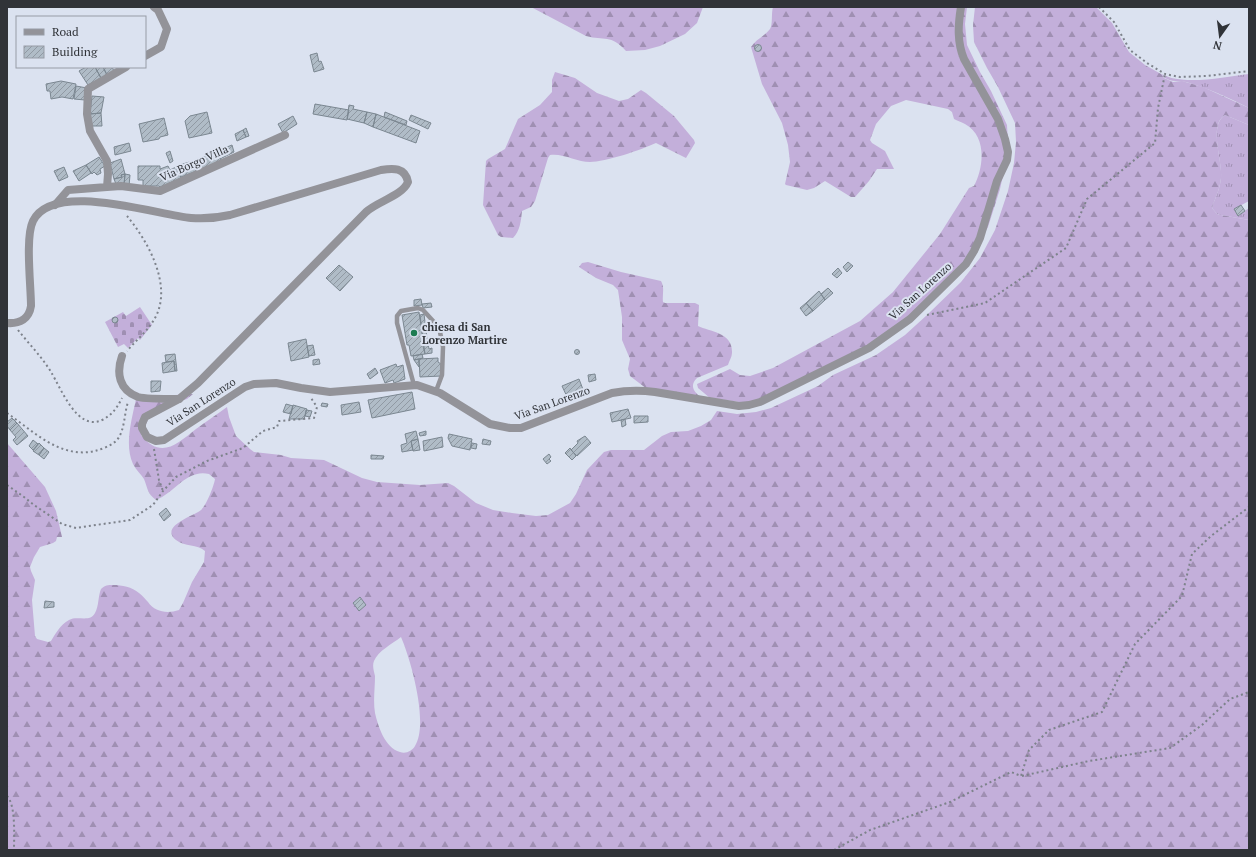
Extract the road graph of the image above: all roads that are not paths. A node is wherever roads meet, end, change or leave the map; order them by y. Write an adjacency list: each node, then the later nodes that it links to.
1 (154, 7): 3 (street)
2 (961, 7): 11 (street, Via San Lorenzo)
3 (146, 55)
4 (124, 68): 6 (street)
5 (285, 135): 6 (street, Via Borgo Villa)
6 (107, 187): 7 (street, Via Borgo Villa)
7 (55, 205): 8 (street, Via San Lorenzo); 12 (street, Via San Lorenzo)
8 (10, 323)
9 (122, 356): 12 (street)
10 (414, 385): 11 (street, Via San Lorenzo); 11 (lane); 12 (street, Via San Lorenzo)
11 (436, 391)
12 (179, 399)

